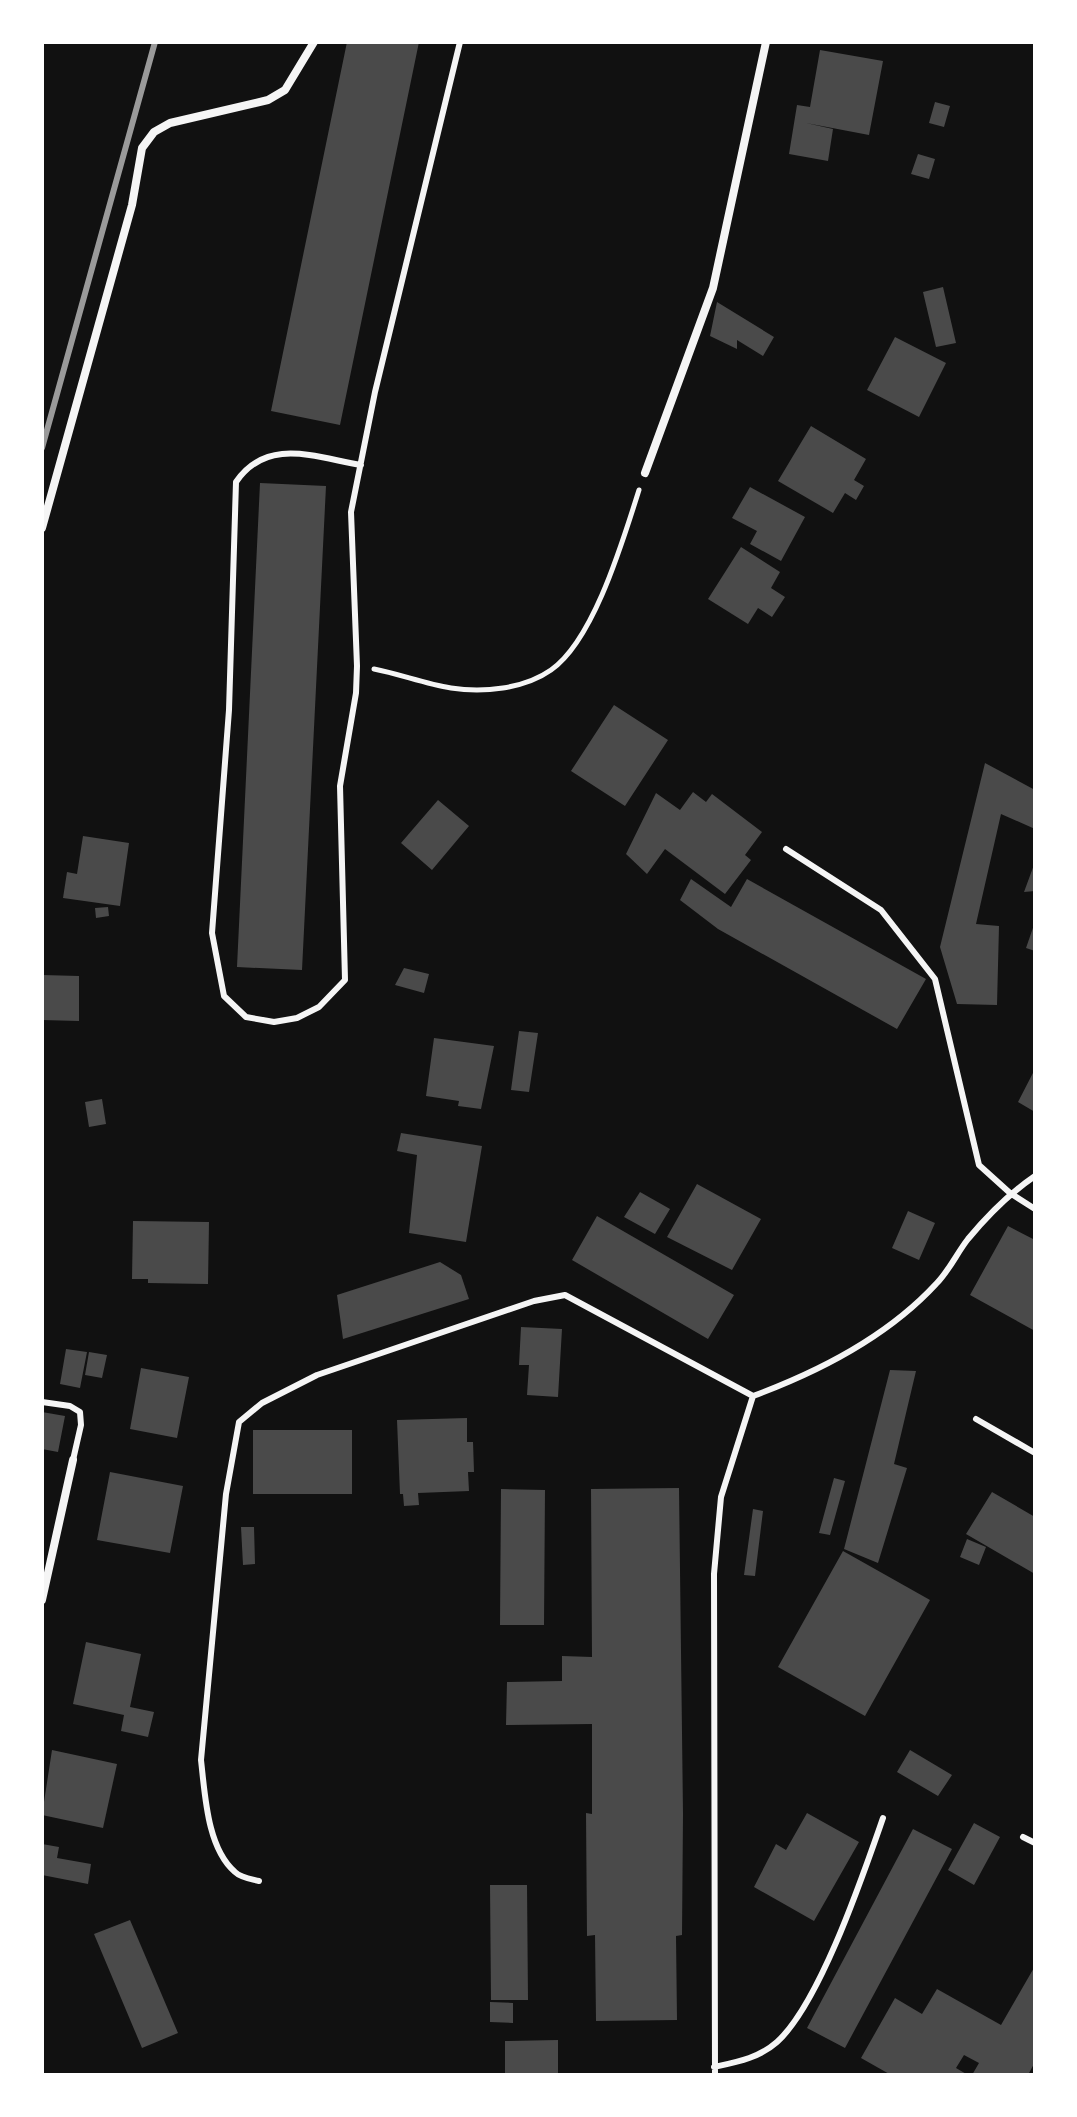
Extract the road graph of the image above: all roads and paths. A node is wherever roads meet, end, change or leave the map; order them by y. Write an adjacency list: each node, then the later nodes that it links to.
1 (314, 42): 6 (street)
2 (460, 42): 4 (lane)
3 (766, 42): 5 (street)
4 (361, 465): 7 (lane); 7 (lane)
5 (645, 473): 7 (path)
6 (42, 528)
7 (357, 666)
8 (786, 849): 10 (lane)
9 (1035, 1176): 10 (lane)
10 (1010, 1193): 11 (lane); 12 (lane)
11 (1035, 1209)
12 (753, 1396): 21 (lane); 22 (lane)
13 (42, 1402): 16 (lane)
14 (976, 1419): 15 (lane)
15 (1035, 1453)
16 (73, 1460): 17 (street)
17 (42, 1600)
18 (883, 1818): 22 (lane)
19 (1023, 1837): 20 (lane)
20 (1035, 1843)
21 (259, 1881)
22 (714, 2067): 23 (lane)
23 (715, 2075)

